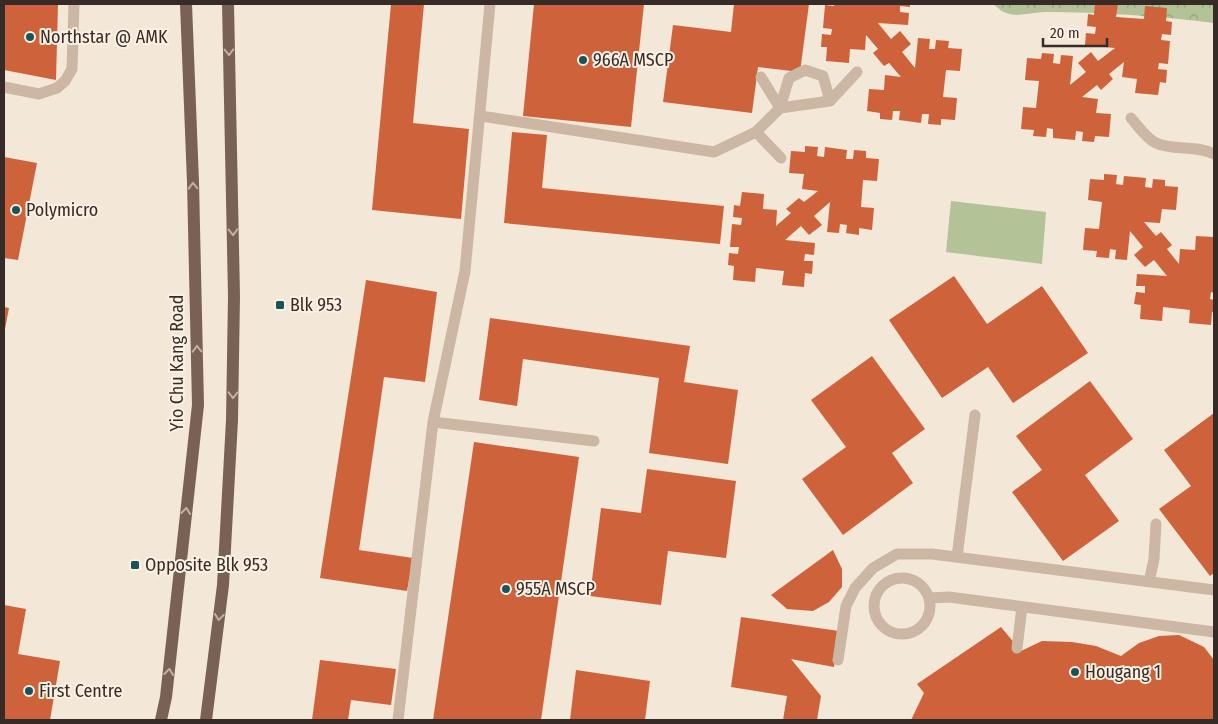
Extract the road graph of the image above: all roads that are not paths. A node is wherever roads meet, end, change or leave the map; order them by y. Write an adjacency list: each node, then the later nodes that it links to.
1 (74, 4): 7 (lane)
2 (186, 4): 27 (main road, Yio Chu Kang Road, one-way to 2)
3 (228, 4): 28 (main road, one-way to 28)
4 (490, 4): 10 (lane)
5 (857, 72): 8 (lane)
6 (761, 77): 9 (lane)
7 (4, 87)
8 (830, 100): 9 (lane); 9 (lane)
9 (780, 108): 12 (lane)
10 (481, 116): 12 (lane); 16 (lane)
11 (1131, 118): 13 (lane)
12 (756, 132): 14 (lane)
13 (1214, 154)
14 (782, 158)
15 (975, 415): 19 (lane)
16 (433, 422): 17 (lane); 29 (lane)
17 (594, 440)
18 (1156, 524): 20 (lane)
19 (957, 557): 20 (lane); 26 (lane)
20 (1150, 582): 21 (lane)
21 (1214, 590)
22 (930, 598): 22 (lane); 23 (lane)
23 (1022, 607): 24 (lane); 25 (lane)
24 (1214, 632)
25 (1017, 648)
26 (838, 660)
27 (161, 720)
28 (206, 720)
29 (398, 720)

